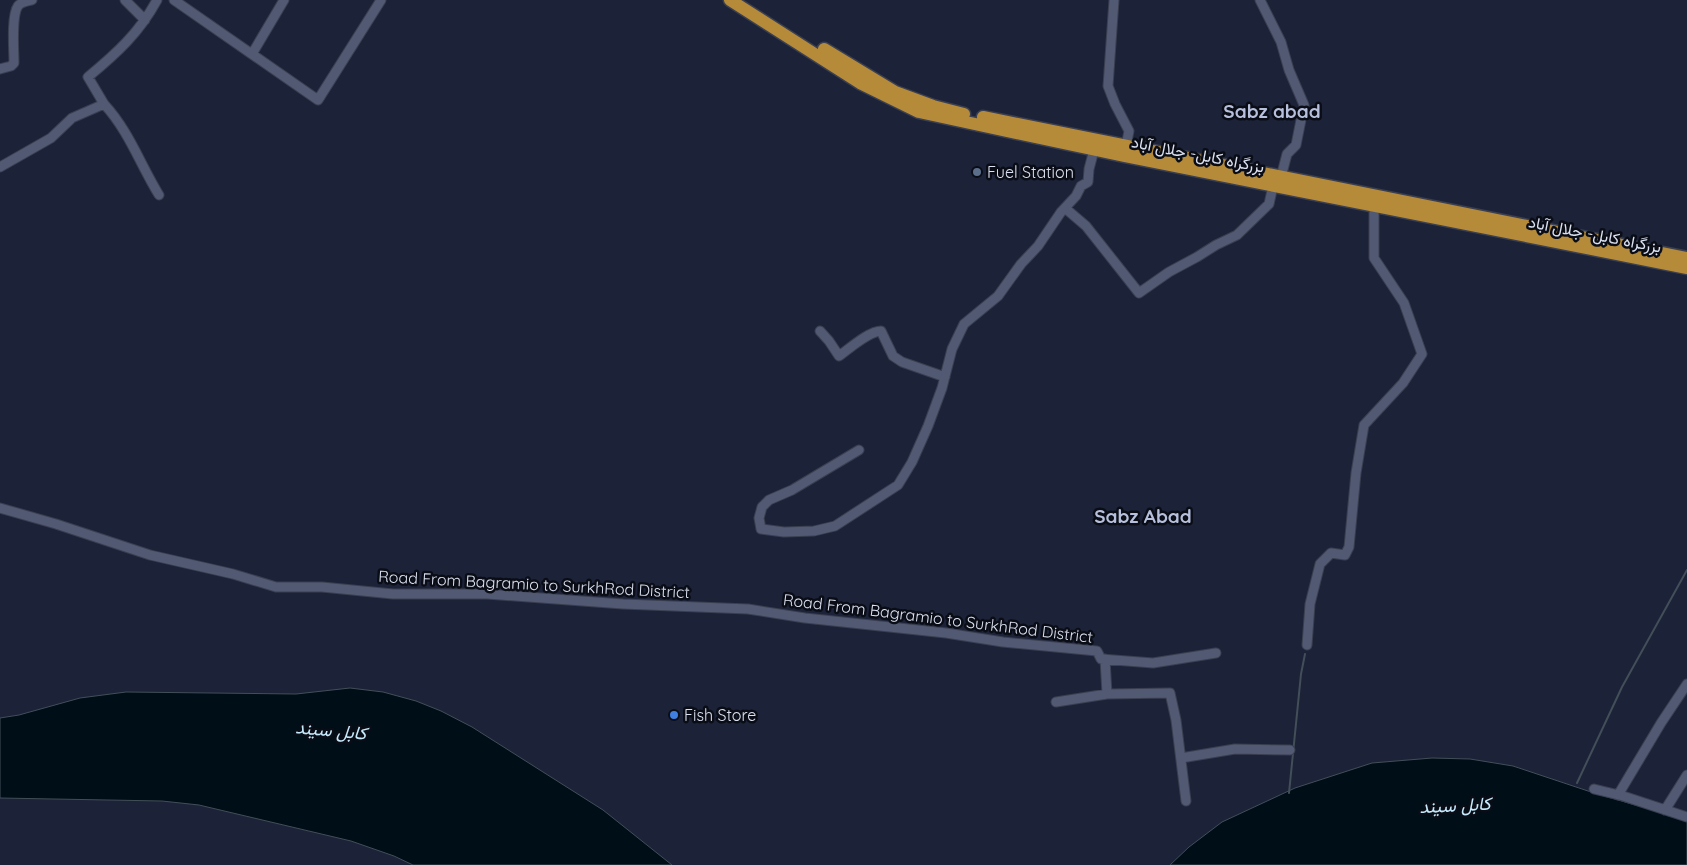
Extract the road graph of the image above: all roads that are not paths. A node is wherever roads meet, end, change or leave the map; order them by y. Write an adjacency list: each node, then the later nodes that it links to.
1 (32, 0): 13 (street)
2 (125, 0): 11 (street)
3 (157, 0): 11 (street)
4 (174, 0): 12 (street)
5 (284, 0): 12 (street)
6 (381, 0): 12 (street)
7 (730, 0): 15 (highway, بزرگراه کابل- جلال آباد)
8 (744, 0): 16 (highway, بزرگراه کابل- جلال آباد)
9 (1114, 0): 16 (street)
10 (1260, 0): 18 (street)
11 (146, 20): 14 (street)
12 (252, 54)
13 (0, 69)
14 (104, 104): 17 (street); 19 (street)
15 (1094, 150): 16 (highway, بزرگراه کابل- جلال آباد); 21 (street)
16 (1125, 151): 18 (highway, بزرگراه کابل- جلال آباد)
17 (0, 167)
18 (1277, 182): 20 (highway, بزرگراه کابل- جلال آباد); 21 (street); 22 (highway, بزرگراه کابل- جلال آباد)
19 (159, 195)
20 (1374, 206): 23 (highway, بزرگراه کابل- جلال آباد); 28 (street)
21 (1065, 208): 25 (street)
22 (1687, 258)
23 (1687, 268)
24 (820, 331): 25 (street)
25 (945, 377): 26 (street)
26 (859, 450)
27 (0, 508): 30 (street, Road From Bagramio to SurkhRod District)
28 (1307, 645)
29 (1216, 653): 30 (street)
30 (1103, 659): 32 (street)
31 (1687, 684): 38 (street)
32 (1107, 694): 33 (street); 35 (street)
33 (1056, 702)
34 (1290, 750): 35 (street)
35 (1181, 758): 39 (street)
36 (1687, 775): 40 (street)
37 (1594, 789): 38 (street)
38 (1618, 795): 40 (street)
39 (1186, 801)
40 (1665, 810): 41 (street)
41 (1687, 817)

